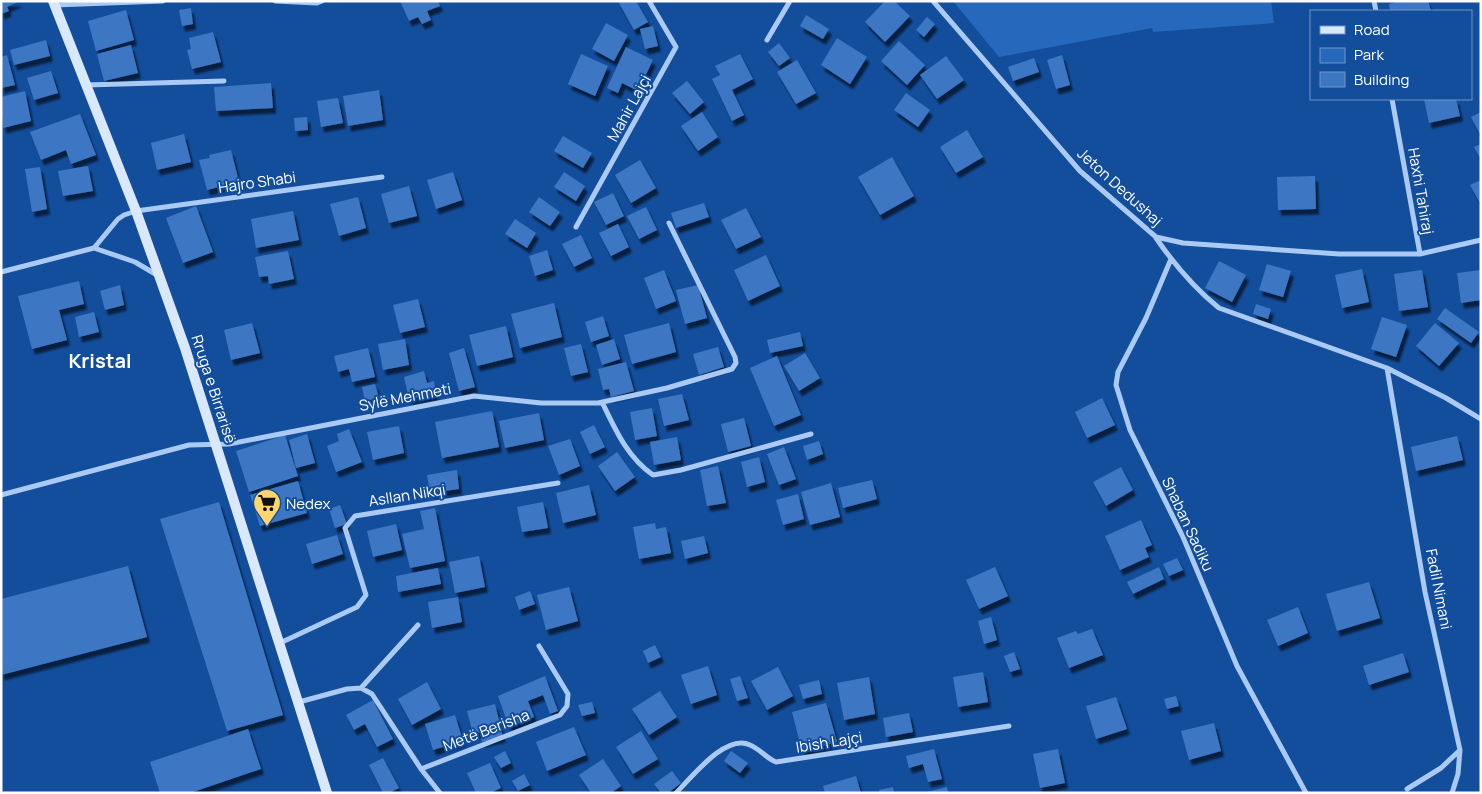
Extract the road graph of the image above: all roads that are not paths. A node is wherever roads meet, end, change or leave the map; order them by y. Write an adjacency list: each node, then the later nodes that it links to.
1 (163, 1): 7 (street)
2 (275, 1): 3 (street)
3 (322, 1)
4 (649, 1): 15 (street, Mahir Lajçi)
5 (790, 1): 8 (street)
6 (933, 1): 16 (street, Jeton Dedushaj)
7 (54, 3): 10 (street, Rruga e Birrarisë)
8 (767, 40)
9 (224, 81): 10 (street)
10 (86, 85): 13 (street, Rruga e Birrarisë)
11 (1392, 100): 19 (street, Haxhi Tahiraj)
12 (382, 177): 13 (street, Hajro Shabi)
13 (136, 211): 18 (street); 22 (street, Rruga e Birrarisë)
14 (669, 223): 24 (street, Sylë Mehmeti)
15 (576, 227)
16 (1156, 237): 19 (street, Jeton Dedushaj); 20 (street)
17 (1481, 240): 19 (street, Haxhi Tahiraj)
18 (94, 248): 21 (street); 22 (street)
19 (1420, 254)
20 (1171, 259): 23 (street); 42 (street, Shaban Sadiku)
21 (1, 272)
22 (159, 277): 27 (street, Rruga e Birrarisë)
23 (1387, 368): 25 (street); 36 (street, Fadil Nimani)
24 (602, 402): 26 (street); 27 (street, Sylë Mehmeti)
25 (1481, 419)
26 (812, 434)
27 (216, 444): 29 (street, Sylë Mehmeti); 31 (street, Rruga e Birrarisë)
28 (558, 483): 31 (street, Asllan Nikqi)
29 (1, 495)
30 (418, 625): 33 (street)
31 (280, 643): 34 (street, Rruga e Birrarisë)
32 (539, 646): 37 (street, Metë Berisha)
33 (361, 688): 34 (street); 37 (street)
34 (299, 702): 39 (street, Rruga e Birrarisë)
35 (1009, 726): 41 (street, Ibish Lajçi)
36 (1460, 750): 38 (street); 43 (street, Fadil Nimani)
37 (422, 768): 40 (street)
38 (1407, 789)
39 (327, 793)
40 (440, 793)
41 (676, 793)
42 (1306, 793)
43 (1452, 793)

